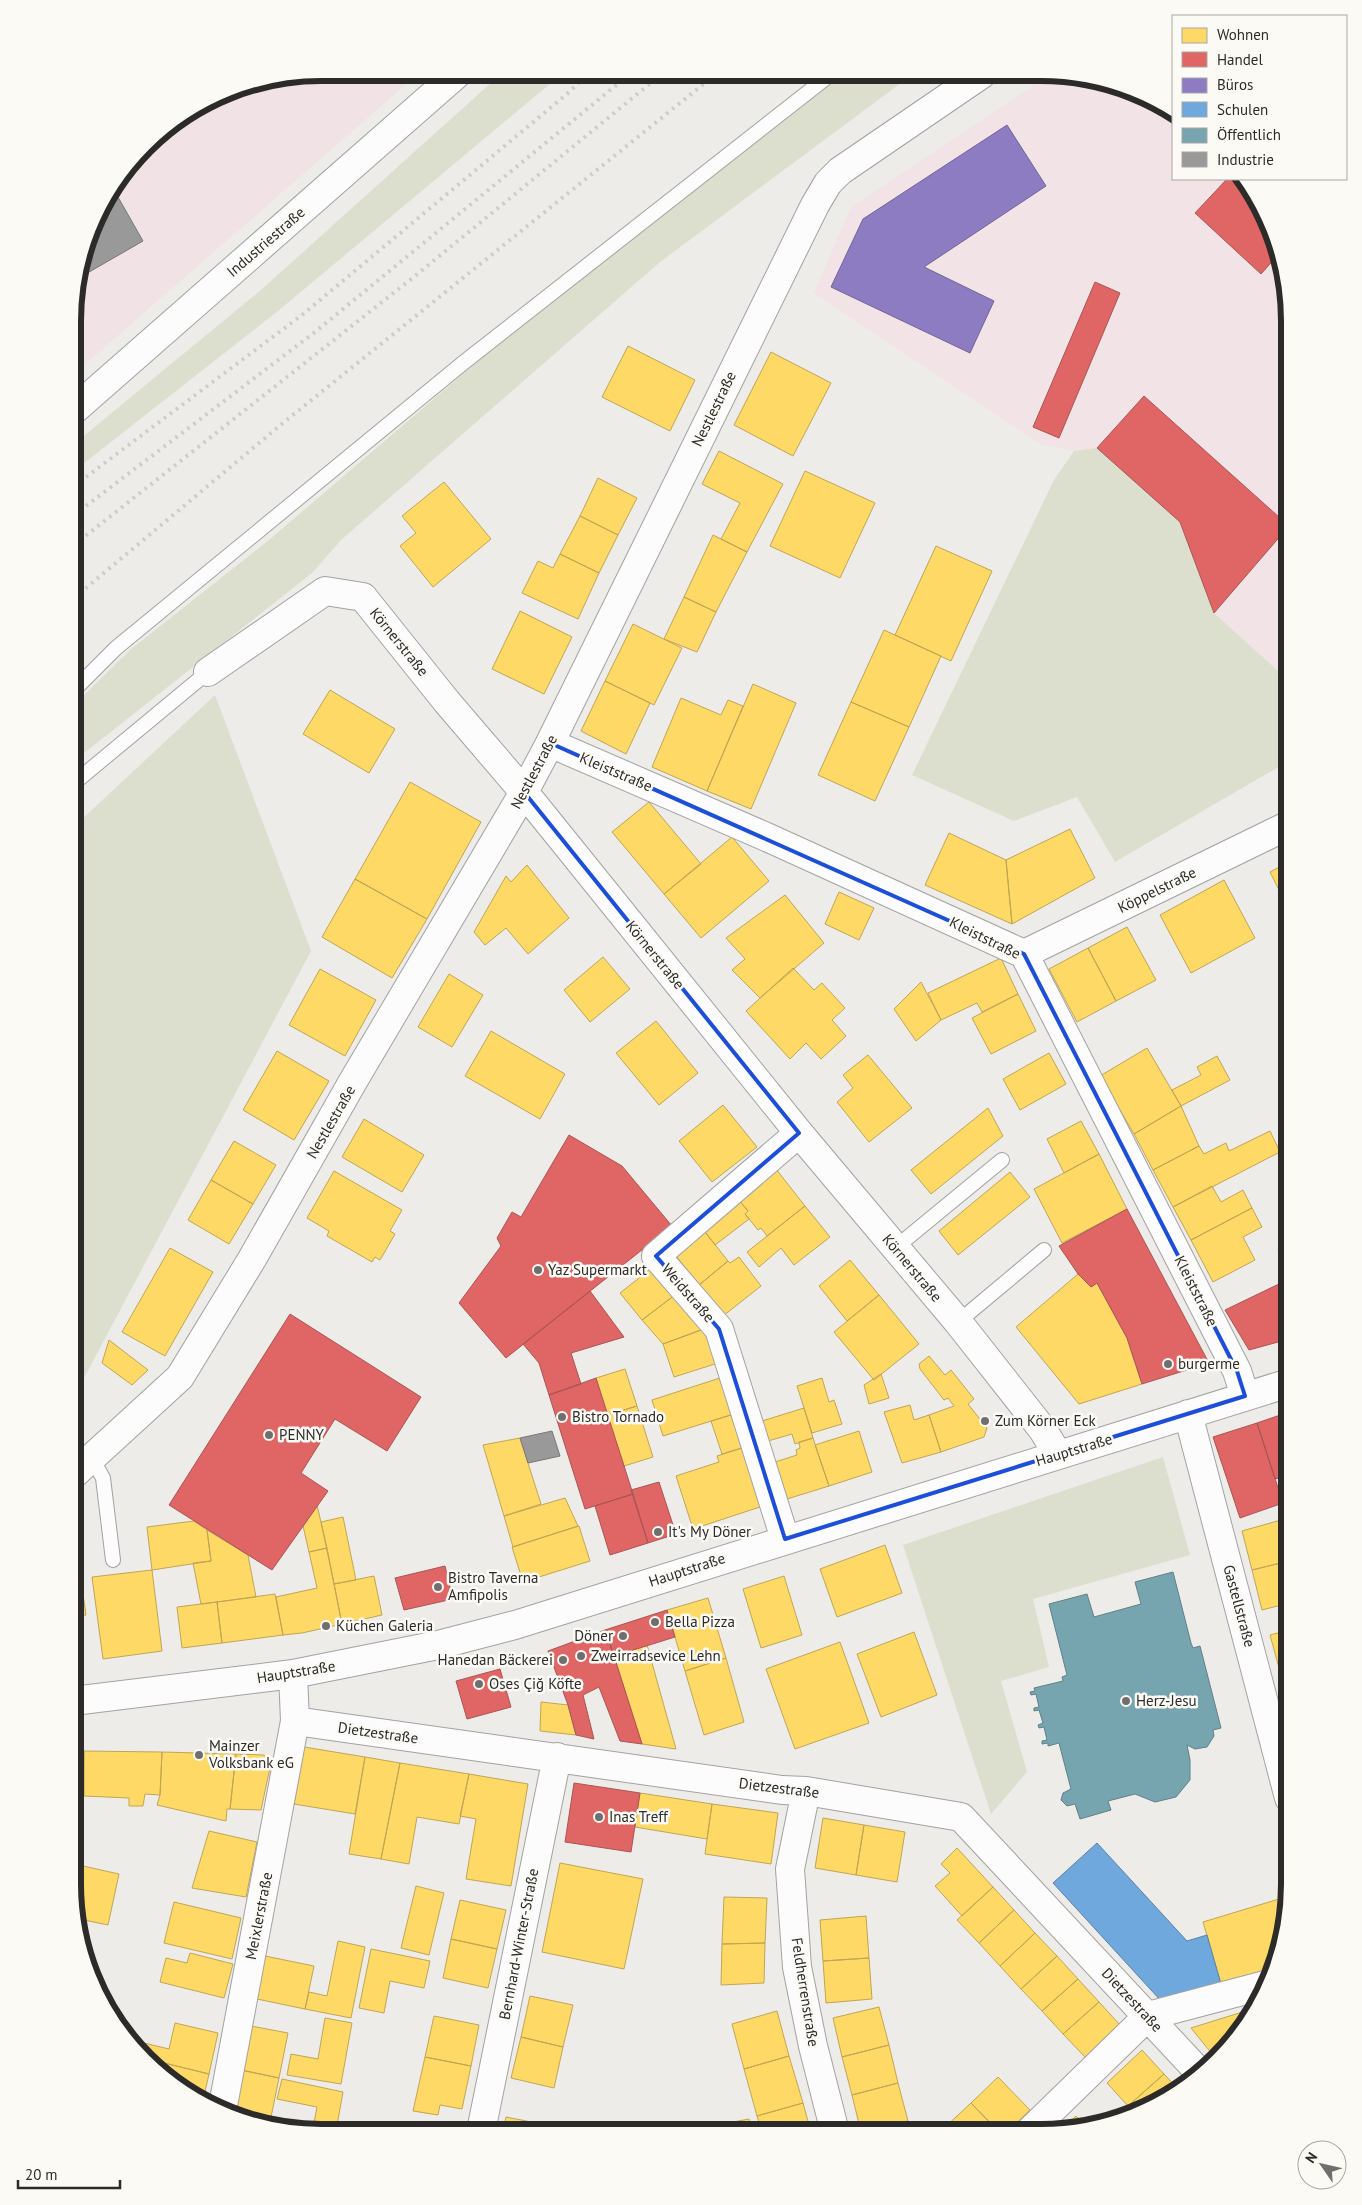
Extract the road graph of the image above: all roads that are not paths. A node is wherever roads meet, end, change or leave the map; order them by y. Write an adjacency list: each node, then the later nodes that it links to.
1 (449, 81): 4 (street, Industriestraße)
2 (822, 81): 6 (lane)
3 (972, 81): 7 (street, Nestlestraße)
4 (81, 404)
5 (208, 672): 8 (lane); 9 (street, Körnerstraße)
6 (81, 683)
7 (550, 743): 9 (street, Nestlestraße); 11 (street, Kleiststraße)
8 (81, 777)
9 (524, 792): 12 (street, Körnerstraße); 21 (street, Nestlestraße)
10 (1281, 829): 11 (street, Köppelstraße)
11 (1024, 954): 18 (street, Kleiststraße)
12 (799, 1133): 14 (street, Körnerstraße); 22 (street, Weidstraße)
13 (1002, 1160): 14 (lane)
14 (895, 1248): 16 (street, Körnerstraße)
15 (1044, 1250): 16 (lane)
16 (958, 1322): 20 (street, Körnerstraße)
17 (1281, 1385): 18 (street, Hauptstraße)
18 (1245, 1396): 19 (street, Hauptstraße)
19 (1188, 1414): 20 (street, Hauptstraße); 28 (street, Gastellstraße)
20 (1058, 1455): 22 (street, Hauptstraße)
21 (82, 1466): 23 (lane)
22 (785, 1539): 24 (street, Hauptstraße)
23 (114, 1560)
24 (293, 1674): 25 (street, Hauptstraße); 26 (street)
25 (81, 1699)
26 (296, 1721): 27 (street, Dietzestraße); 33 (street, Meixlerstraße)
27 (557, 1757): 29 (street, Dietzestraße); 34 (street, Bernhard-Winter-Straße)
28 (1281, 1768)
29 (806, 1791): 31 (street, Dietzestraße); 35 (street, Feldherrenstraße)
30 (1257, 1987): 31 (street)
31 (1148, 2016): 32 (street, Dietzestraße); 36 (street)
32 (1195, 2067)
33 (224, 2103)
34 (482, 2124)
35 (834, 2124)
36 (1037, 2124)

